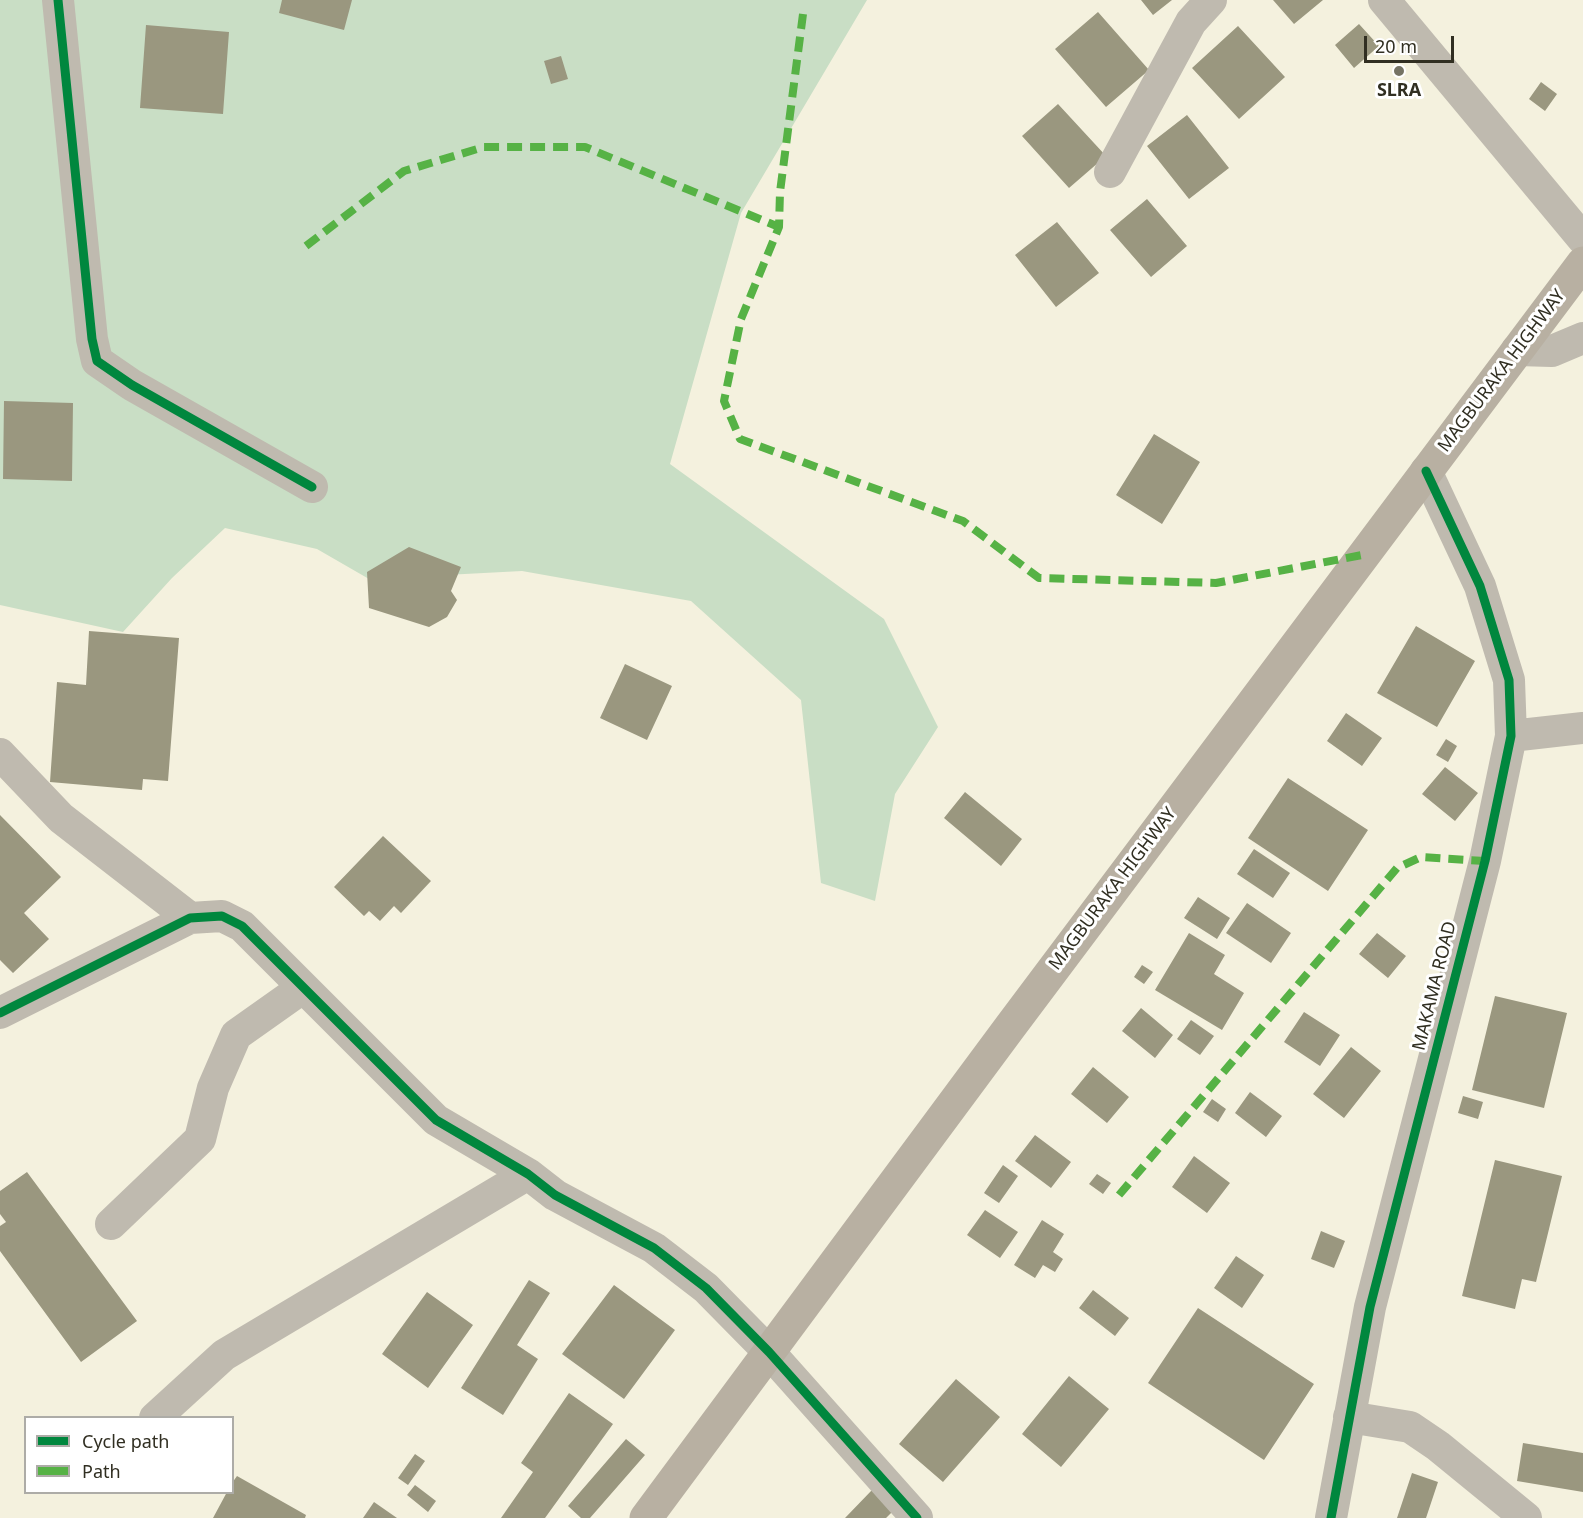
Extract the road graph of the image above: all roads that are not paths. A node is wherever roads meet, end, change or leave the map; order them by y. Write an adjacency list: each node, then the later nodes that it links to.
1 (58, 0): 10 (street)
2 (1211, 0): 4 (street)
3 (1384, 0): 5 (street)
4 (1110, 172)
5 (1583, 239)
6 (1583, 263): 8 (main road, MAGBURAKA HIGHWAY)
7 (1583, 338): 8 (street)
8 (1517, 350): 9 (main road, MAGBURAKA HIGHWAY)
9 (1426, 471): 12 (street, MAKAMA ROAD); 19 (main road, MAGBURAKA HIGHWAY)
10 (312, 487)
11 (1583, 728): 12 (street)
12 (1511, 736): 21 (street, MAKAMA ROAD)
13 (0, 754): 14 (street)
14 (190, 918): 15 (street); 16 (street)
15 (302, 988): 17 (street); 18 (street)
16 (0, 1013)
17 (528, 1174): 19 (street); 20 (street)
18 (111, 1224)
19 (769, 1352): 22 (main road, MAGBURAKA HIGHWAY); 23 (street)
20 (157, 1416)
21 (1349, 1417): 24 (street, MAKAMA ROAD); 25 (street)
22 (646, 1518)
23 (916, 1518)
24 (1331, 1518)
25 (1526, 1518)

